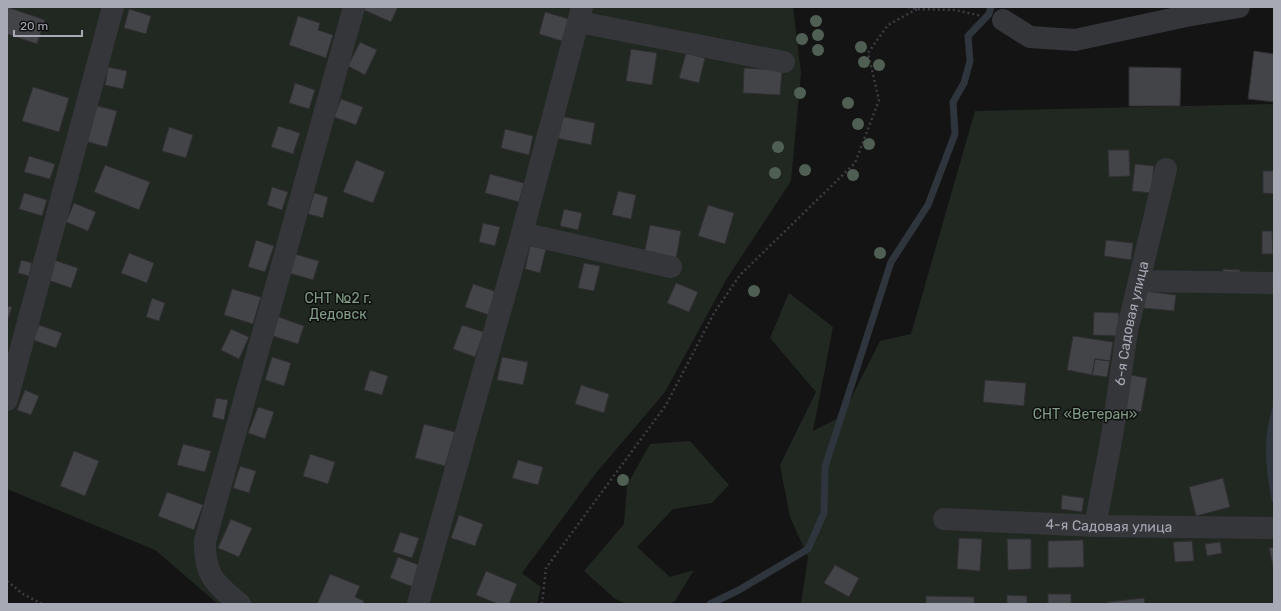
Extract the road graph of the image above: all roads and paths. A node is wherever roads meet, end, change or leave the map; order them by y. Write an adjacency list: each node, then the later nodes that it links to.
1 (113, 7): 14 (street)
2 (354, 7): 20 (street)
3 (908, 7): 5 (path)
4 (1239, 7): 7 (street)
5 (917, 9): 7 (path); 22 (path)
6 (580, 14): 8 (street); 10 (street)
7 (1003, 20)
8 (784, 62)
9 (1166, 169): 12 (street, 6-я Садовая улица)
10 (522, 233): 11 (street); 21 (street)
11 (671, 267)
12 (1141, 281): 13 (street); 16 (street, 6-я Садовая улица)
13 (1274, 283)
14 (7, 400)
15 (944, 519): 16 (street, 4-я Садовая улица)
16 (1095, 526): 17 (street, 4-я Садовая улица)
17 (1274, 528)
18 (7, 581): 19 (path)
19 (42, 604)
20 (240, 604)
21 (418, 604)
22 (542, 604)

